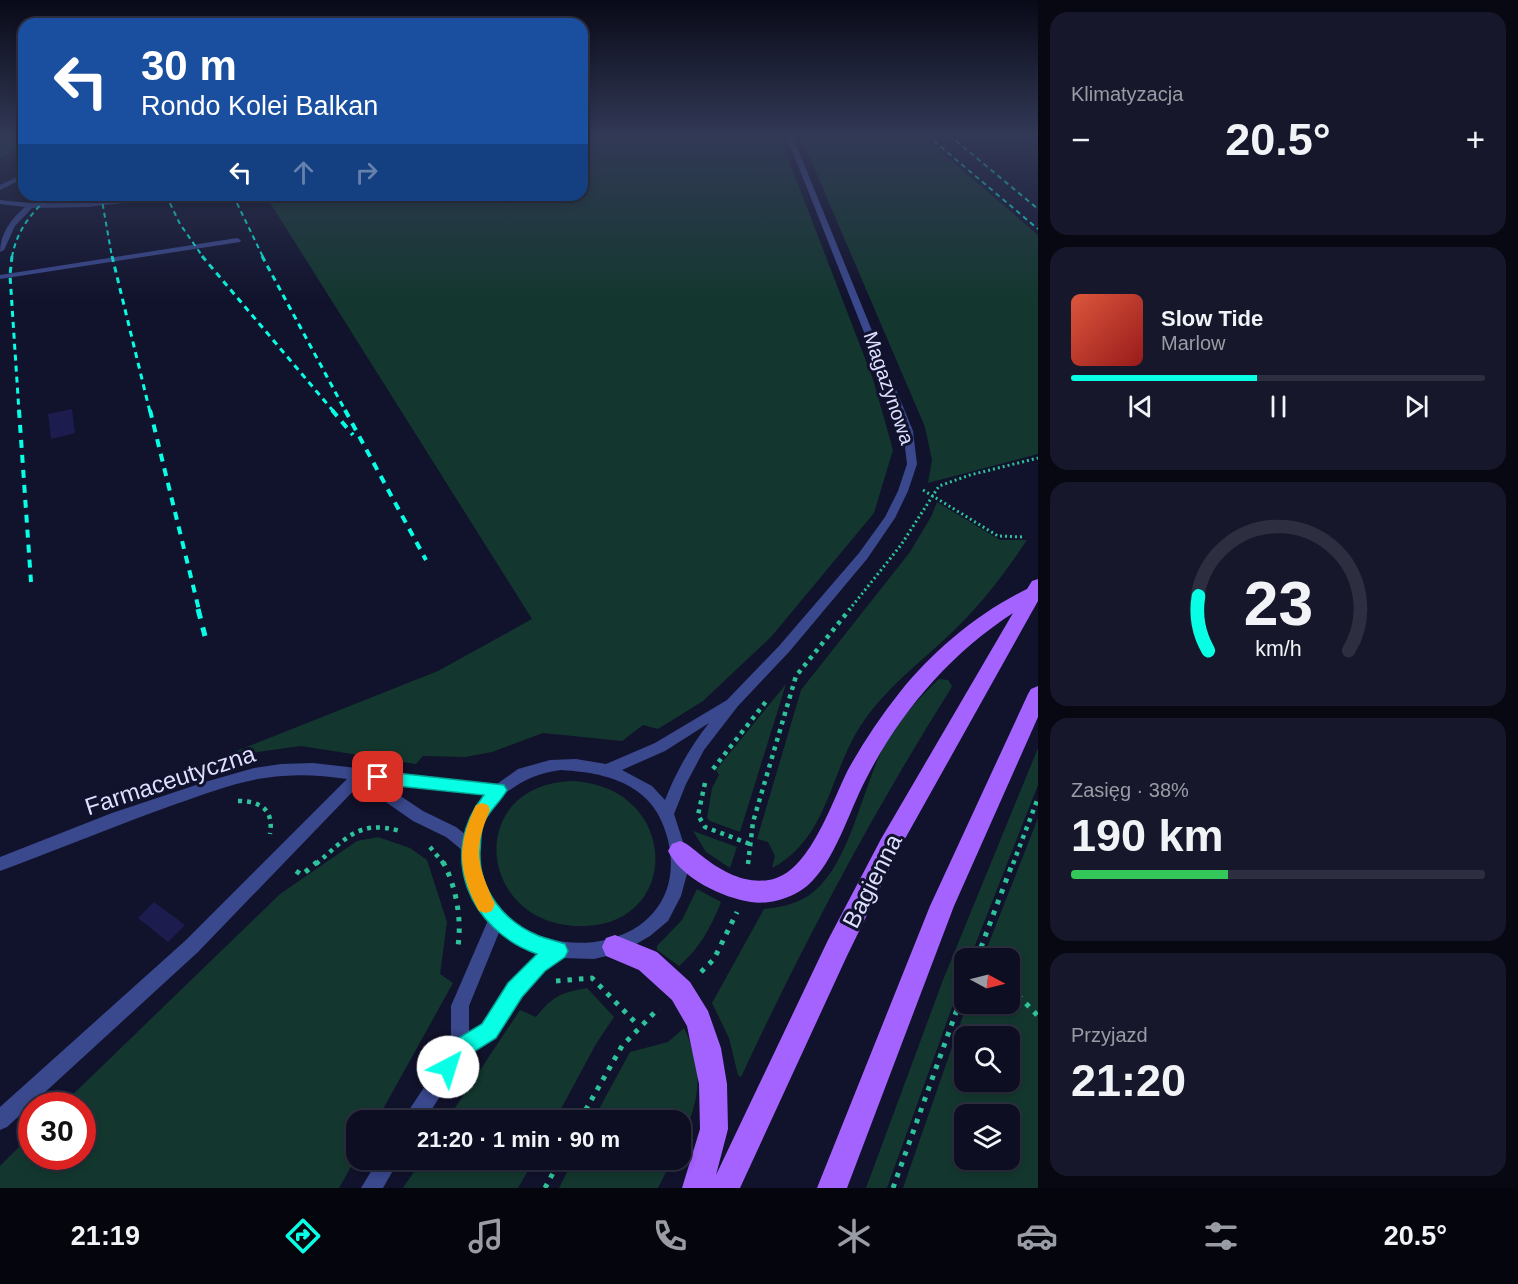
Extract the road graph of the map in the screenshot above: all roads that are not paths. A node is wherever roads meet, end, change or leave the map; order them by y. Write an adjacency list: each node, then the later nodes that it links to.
1 (811, 190): 11 (street, Magazynowa)
2 (123, 201): 4 (street)
3 (0, 202): 4 (street)
4 (29, 207): 6 (street)
5 (237, 240): 8 (street)
6 (2, 242): 7 (street)
7 (0, 250)
8 (0, 277)
9 (1035, 590): 17 (main road); 28 (main road, Bagienna)
10 (1038, 694): 29 (main road)
11 (733, 702): 12 (street, Magazynowa); 15 (street, Magazynowa)
12 (608, 770): 14 (street); 15 (street)
13 (359, 776): 14 (street, Farmaceutyczna); 16 (street, Farmaceutyczna); 18 (street, Farmaceutyczna); 24 (street)
14 (498, 790): 16 (street)
15 (667, 814): 17 (street)
16 (470, 847): 19 (street)
17 (680, 851): 20 (street)
18 (0, 864)
19 (497, 919): 21 (street); 22 (street)
20 (615, 947): 21 (street); 27 (main road)
21 (558, 951): 22 (street)
22 (460, 1049): 23 (street)
23 (420, 1110)
24 (0, 1120)
25 (383, 1170): 26 (street)
26 (371, 1188)
27 (697, 1188)
28 (725, 1188)
29 (832, 1188)

